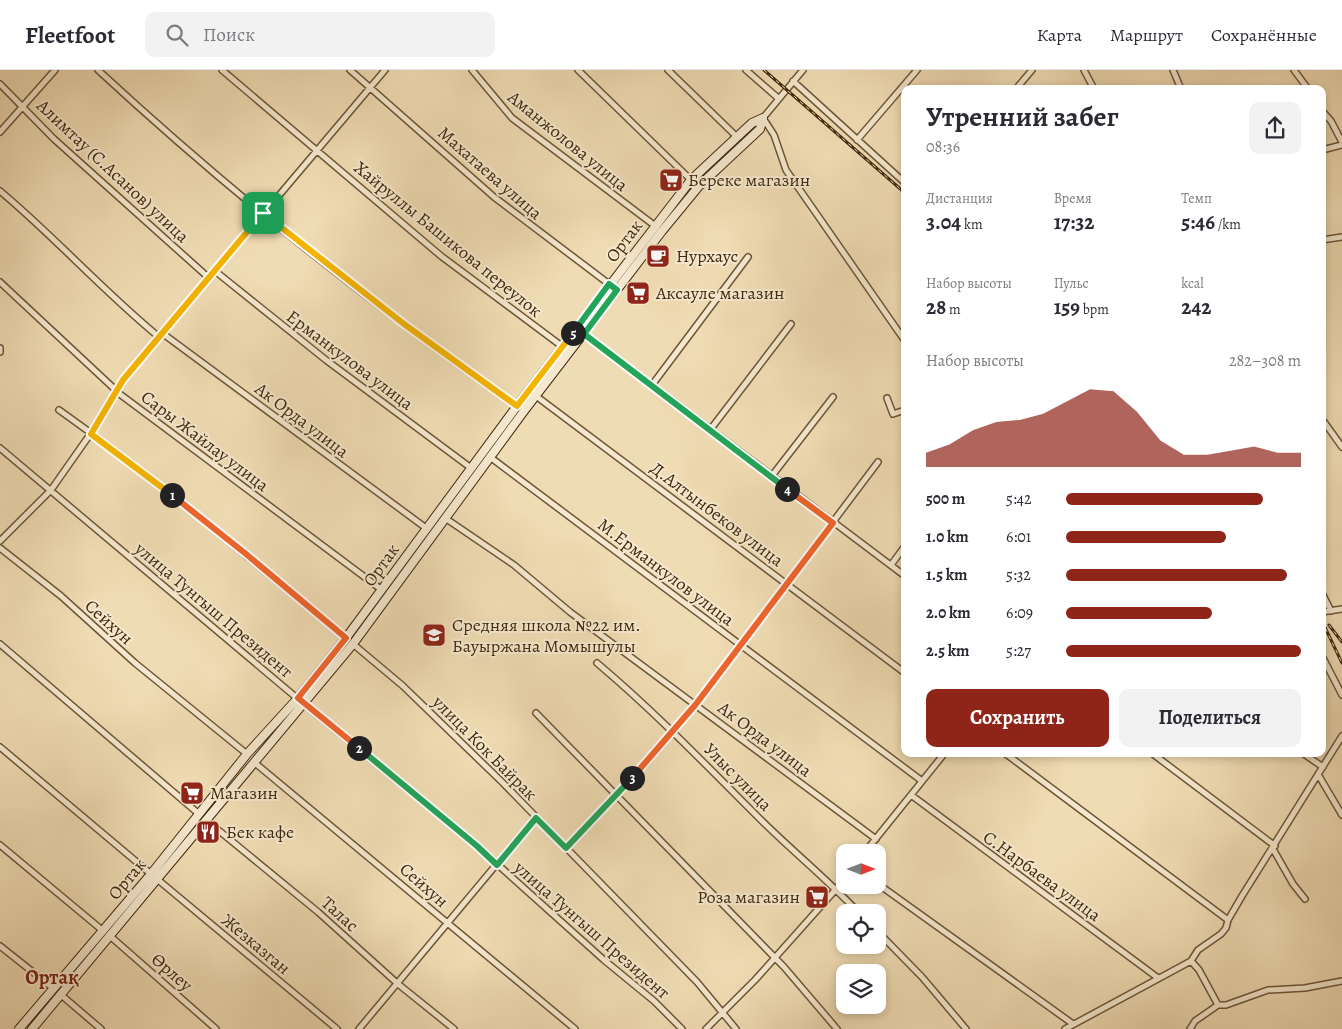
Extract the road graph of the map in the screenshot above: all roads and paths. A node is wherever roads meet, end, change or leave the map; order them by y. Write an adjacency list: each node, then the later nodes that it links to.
1 (56, 70): 26 (street)
2 (98, 70): 38 (street)
3 (222, 70): 34 (street, Хайруллы Башикова переулок)
4 (350, 70): 23 (street, Махатаева улица)
5 (385, 70): 23 (street)
6 (578, 70): 36 (street)
7 (668, 70): 30 (street)
8 (746, 70): 25 (street)
9 (802, 70): 16 (street, Ортак)
10 (917, 70): 18 (street)
11 (1032, 70): 19 (street)
12 (1084, 70): 20 (street)
13 (1173, 70): 21 (street)
14 (1294, 70): 22 (street)
15 (476, 71): 39 (street, Аманжолова улица)
16 (793, 81): 25 (street, Ортак); 31 (street)
17 (0, 84): 26 (street, Алимтау (С.Асанов) улица)
18 (904, 85)
19 (1019, 85)
20 (1092, 85)
21 (1179, 85)
22 (1305, 85)
23 (370, 88): 34 (street); 46 (street, Махатаева улица)
24 (901, 89): 31 (street)
25 (778, 98): 28 (street, Ортак)
26 (23, 106): 29 (street); 44 (street, Алимтау (С.Асанов) улица)
27 (1326, 115): 32 (street)
28 (763, 118): 30 (street, Ортак); 47 (street, Ортак); 51 (street)
29 (0, 132)
30 (737, 137): 36 (street, Ортак)
31 (857, 140): 35 (street)
32 (1342, 143): 33 (street)
33 (1326, 149)
34 (316, 152): 38 (street); 52 (street, Хайруллы Башикова переулок)
35 (901, 178)
36 (691, 180): 39 (street, Ортак)
37 (0, 191): 50 (street, Ак Орда улица)
38 (263, 213): 43 (street); 58 (street)
39 (654, 225): 46 (street, Ортак)
40 (1342, 236): 41 (street)
41 (1326, 239)
42 (748, 257): 53 (street)
43 (215, 271): 44 (street); 68 (street, Ерманкулова улица)
44 (208, 278): 50 (street)
45 (0, 282): 54 (street, Сары Жайлау улица)
46 (609, 284): 47 (street, Махатаева улица); 52 (street, Ортак)
47 (617, 290): 49 (street, Ортак)
48 (791, 324): 62 (street)
49 (584, 334): 53 (street); 55 (street, Ортак)
50 (160, 335): 54 (street); 73 (street, Ак Орда улица)
51 (901, 335)
52 (563, 347): 58 (street, Ортак)
53 (652, 385): 62 (street)
54 (116, 389): 63 (street); 80 (street, Сары Жайлау улица)
55 (536, 396): 66 (street, Ортак); 79 (street, Д.Алтынбеков улица)
56 (833, 397): 69 (street)
57 (887, 398): 60 (street)
58 (517, 406): 68 (street, Ортак)
59 (59, 410): 63 (street)
60 (901, 411)
61 (1326, 425): 64 (street)
62 (710, 430): 69 (street)
63 (91, 434): 70 (street); 85 (street)
64 (1342, 447)
65 (0, 448): 70 (street, улица Тунгыш Президент)
66 (490, 457): 71 (street, Ортак); 88 (street, М.Ерманкулов улица)
67 (878, 462): 72 (street)
68 (471, 468): 73 (street, Ортак)
69 (771, 477): 72 (street)
70 (51, 490): 74 (street); 93 (street, улица Тунгыш Президент)
71 (445, 518): 87 (street, Ортак); 94 (street, Ак Орда улица)
72 (833, 523): 77 (street); 79 (street)
73 (426, 528): 80 (street, Ортак)
74 (0, 541)
75 (0, 548): 99 (street, Сейхун)
76 (901, 551): 77 (street)
77 (891, 565): 78 (street)
78 (901, 573)
79 (786, 583): 88 (street); 91 (street, Д.Алтынбеков улица)
80 (382, 590): 85 (street, Ортак)
81 (1326, 601): 83 (street)
82 (1342, 609): 83 (street)
83 (1331, 611): 84 (street)
84 (1326, 612)
85 (346, 638): 93 (street, Ортак)
86 (0, 644): 110 (street)
87 (353, 644): 93 (street, Ортак); 112 (street, улица Кок Байрак)
88 (740, 645): 94 (street); 107 (street, М.Ерманкулов улица)
89 (596, 663): 96 (street, Улыс улица)
90 (1326, 664): 92 (street)
91 (901, 670)
92 (1342, 695)
93 (301, 701): 99 (street, Ортак); 104 (street, Ортак); 119 (street, улица Тунгыш Президент)
94 (696, 704): 96 (street); 114 (street, Ак Орда улица)
95 (536, 713): 108 (street)
96 (673, 731): 108 (street); 122 (street, Улыс улица)
97 (1342, 736): 105 (street)
98 (0, 747): 120 (street)
99 (247, 754): 110 (street, Ортак)
100 (941, 757): 107 (street)
101 (1010, 757): 128 (street)
102 (1157, 757): 118 (street)
103 (1308, 757): 105 (street)
104 (255, 763): 113 (street, Ортак); 129 (street, Сейхун)
105 (1323, 767): 106 (street)
106 (1319, 776): 111 (street); 118 (street)
107 (922, 780): 109 (street)
108 (617, 794): 117 (street); 134 (street)
109 (911, 795): 114 (street); 136 (street, С.Нарбаева улица)
110 (199, 814): 120 (street, Ортак)
111 (1342, 815)
112 (536, 818): 117 (street, улица Кок Байрак); 119 (street)
113 (206, 820): 121 (street, Ортак); 138 (street, Талас)
114 (876, 839): 115 (street)
115 (872, 844)
116 (0, 845): 130 (street)
117 (566, 848): 142 (street, улица Кок Байрак)
118 (1274, 848): 126 (street); 128 (street)
119 (497, 865): 129 (street); 152 (street, улица Тунгыш Президент)
120 (151, 874): 130 (street, Ортак)
121 (157, 879): 131 (street, Ортак); 148 (street, Жезказган)
122 (836, 889)
123 (886, 890): 143 (street)
124 (836, 891): 134 (street)
125 (841, 894): 127 (street, Улыс улица)
126 (1305, 899)
127 (850, 904)
128 (1228, 920): 135 (street)
129 (448, 924): 138 (street); 151 (street, Сейхун)
130 (102, 930): 139 (street, Ортак)
131 (110, 936): 140 (street, Ортак); 147 (street, Өрлеу)
132 (886, 940): 156 (street)
133 (0, 946): 139 (street)
134 (775, 958): 142 (street); 155 (street)
135 (1191, 961): 136 (street); 141 (street)
136 (1158, 978): 143 (street)
137 (1342, 981): 141 (street)
138 (398, 984): 149 (street); 150 (street, Талас)
139 (53, 988): 144 (street, Ортак)
140 (60, 994): 145 (street, Ортак); 146 (street)
141 (1218, 1005): 158 (street)
142 (724, 1012): 153 (street); 154 (street, улица Кок Байрак)
143 (1073, 1024): 157 (street)
144 (19, 1029)
145 (32, 1029)
146 (101, 1029)
147 (216, 1029)
148 (338, 1029)
149 (359, 1029)
150 (454, 1029)
151 (574, 1029)
152 (682, 1029)
153 (706, 1029)
154 (736, 1029)
155 (837, 1029)
156 (966, 1029)
157 (1065, 1029)
158 (1190, 1029)

